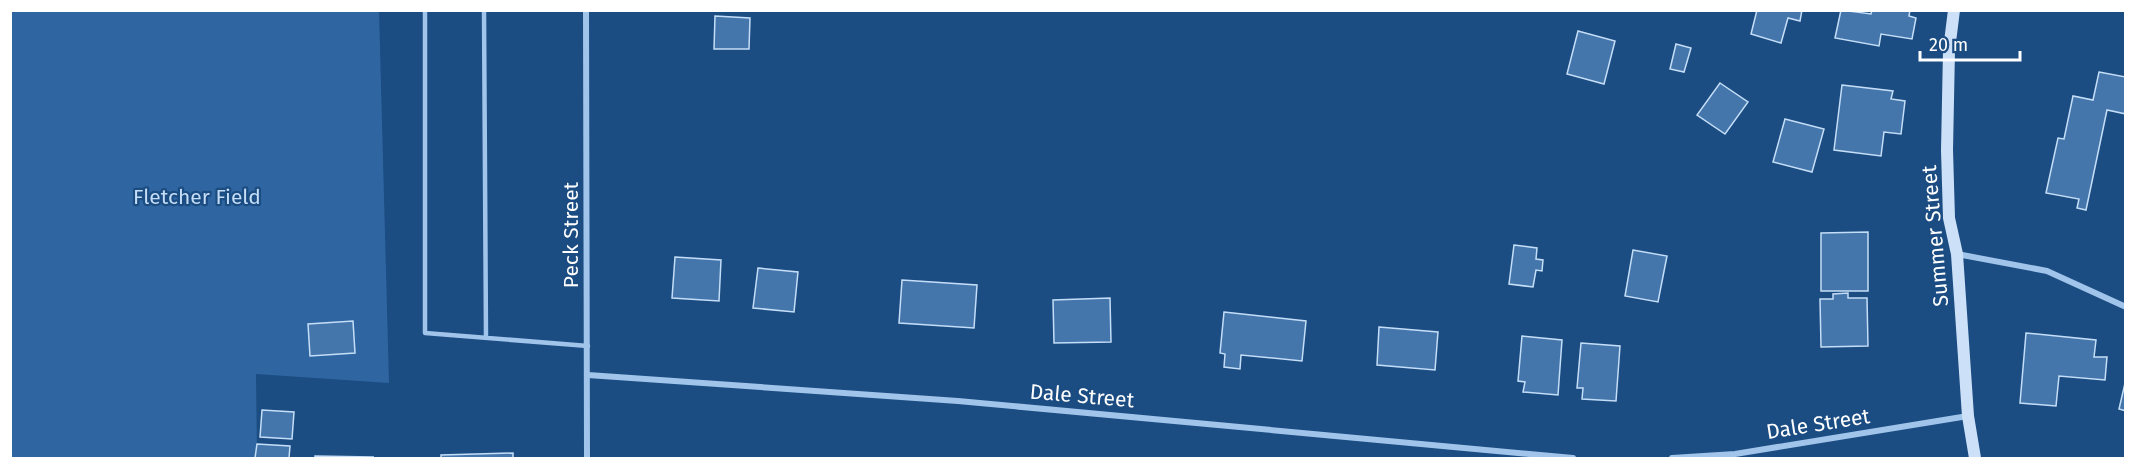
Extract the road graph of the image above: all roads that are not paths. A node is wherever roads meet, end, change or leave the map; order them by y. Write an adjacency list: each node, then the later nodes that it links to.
1 (425, 10): 7 (lane)
2 (484, 10): 7 (lane)
3 (586, 10): 8 (street, Peck Street)
4 (1954, 10): 5 (main road, Summer Street)
5 (1957, 254): 6 (street); 10 (main road, Summer Street)
6 (2126, 307)
7 (486, 338): 8 (lane)
8 (588, 346): 9 (street, Peck Street)
9 (588, 375): 11 (street, Peck Street); 12 (street, Dale Street)
10 (1968, 416): 13 (street, Dale Street); 14 (main road, Summer Street)
11 (587, 459)
12 (1573, 459)
13 (1672, 459)
14 (1975, 459)

